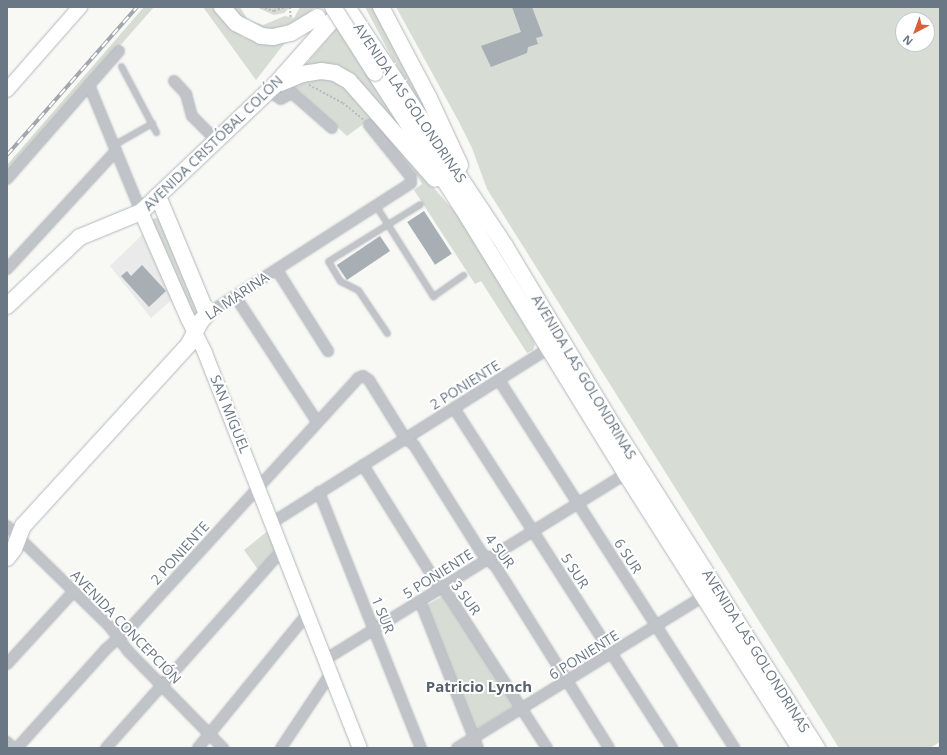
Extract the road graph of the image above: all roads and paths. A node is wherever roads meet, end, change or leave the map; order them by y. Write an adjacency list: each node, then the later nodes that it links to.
1 (80, 7): 17 (street)
2 (222, 7): 8 (main road)
3 (261, 7): 4 (path)
4 (285, 7)
5 (333, 7): 12 (main road, AVENIDA LAS GOLONDRINAS, bridge)
6 (346, 7): 9 (main road, AVENIDA CRISTÓBAL COLÓN); 12 (main road, AVENIDA LAS GOLONDRINAS)
7 (381, 7): 25 (main road)
8 (322, 12): 9 (main road)
9 (315, 40): 16 (main road, AVENIDA CRISTÓBAL COLÓN)
10 (119, 51): 15 (street)
11 (121, 66): 18 (lane)
12 (379, 68): 25 (main road, AVENIDA LAS GOLONDRINAS); 30 (main road, AVENIDA LAS GOLONDRINAS)
13 (302, 74): 16 (main road); 19 (path); 30 (main road)
14 (174, 81): 22 (street)
15 (89, 85): 23 (street, SAN MIGUEL); 24 (street)
16 (272, 88): 20 (street); 22 (main road, AVENIDA CRISTÓBAL COLÓN)
17 (7, 90)
18 (152, 123): 21 (lane); 23 (lane)
19 (369, 125): 28 (street, LA MARINA)
20 (332, 128)
21 (156, 132)
22 (216, 140): 26 (main road, AVENIDA CRISTÓBAL COLÓN)
23 (115, 148): 29 (street, SAN MIGUEL); 32 (street)
24 (7, 179)
25 (470, 193): 45 (main road, AVENIDA LAS GOLONDRINAS)
26 (158, 196): 29 (main road, AVENIDA CRISTÓBAL COLÓN); 37 (main road)
27 (420, 204): 31 (lane)
28 (376, 206): 31 (lane); 33 (street, LA MARINA)
29 (141, 212): 36 (main road, AVENIDA CRISTÓBAL COLÓN); 38 (street, SAN MIGUEL)
30 (468, 217): 40 (main road, AVENIDA LAS GOLONDRINAS)
31 (387, 224): 34 (lane); 39 (lane)
32 (7, 269)
33 (277, 270): 35 (street, LA MARINA); 41 (street)
34 (463, 275)
35 (235, 296): 37 (street, LA MARINA); 46 (street)
36 (7, 306)
37 (207, 314): 38 (main road, LA MARINA)
38 (196, 332): 51 (street, SAN MIGUEL); 55 (main road, LA MARINA)
39 (387, 333)
40 (549, 348): 43 (street, 2 PONIENTE); 45 (main road, AVENIDA LAS GOLONDRINAS)
41 (328, 350)
42 (363, 376): 46 (street, 2 PONIENTE); 47 (street, 4 SUR)
43 (499, 380): 44 (street, 2 PONIENTE); 53 (street, 6 SUR)
44 (454, 408): 47 (street, 2 PONIENTE); 56 (street, 5 SUR)
45 (598, 416): 49 (main road, AVENIDA LAS GOLONDRINAS); 50 (main road, AVENIDA LAS GOLONDRINAS)
46 (317, 422): 51 (street, 2 PONIENTE)
47 (405, 438): 48 (street, 2 PONIENTE); 59 (street, 4 SUR)
48 (363, 465): 52 (street, 2 PONIENTE); 60 (street, 3 SUR)
49 (626, 474): 50 (main road); 53 (street, 5 PONIENTE); 62 (main road, AVENIDA LAS GOLONDRINAS)
50 (646, 479): 78 (main road, AVENIDA LAS GOLONDRINAS)
51 (259, 486): 54 (street, SAN MIGUEL); 67 (street, 2 PONIENTE)
52 (319, 492): 54 (street, 2 PONIENTE); 66 (street, 1 SUR)
53 (578, 504): 56 (street, 5 PONIENTE); 65 (street, 6 SUR)
54 (273, 522): 57 (street, SAN MIGUEL)
55 (12, 532): 58 (main road, LA MARINA); 61 (street, AVENIDA CONCEPCIÓN)
56 (533, 532): 59 (street, 5 PONIENTE); 68 (street, 5 SUR)
57 (284, 549): 64 (street, SAN MIGUEL); 72 (street)
58 (7, 558)
59 (488, 559): 60 (street, 5 PONIENTE); 71 (street, 4 SUR)
60 (442, 588): 63 (street, 5 PONIENTE); 73 (street, 3 SUR)
61 (74, 591): 67 (street, AVENIDA CONCEPCIÓN); 69 (street)
62 (704, 596): 65 (street, 6 PONIENTE); 78 (main road, AVENIDA LAS GOLONDRINAS)
63 (420, 601): 66 (street, 5 PONIENTE); 75 (street)
64 (308, 613): 70 (street, SAN MIGUEL); 74 (street)
65 (657, 627): 68 (street, 6 PONIENTE); 91 (street, 6 SUR)
66 (374, 630): 70 (street, 5 PONIENTE); 85 (street, 1 SUR)
67 (119, 638): 72 (street, AVENIDA CONCEPCIÓN); 80 (street, 2 PONIENTE)
68 (612, 654): 71 (street, 6 PONIENTE); 90 (street, 5 SUR)
69 (7, 664)
70 (328, 666): 77 (street, SAN MIGUEL); 84 (street, 5 PONIENTE)
71 (568, 682): 73 (street, 6 PONIENTE); 89 (street, 4 SUR)
72 (163, 686): 74 (street, AVENIDA CONCEPCIÓN); 81 (street)
73 (523, 709): 75 (street, 6 PONIENTE); 88 (street, 3 SUR)
74 (210, 735): 82 (street); 83 (street, AVENIDA CONCEPCIÓN)
75 (474, 738): 86 (street, 6 PONIENTE); 87 (street)
76 (7, 742): 79 (street)
77 (358, 747)
78 (813, 747)
79 (13, 748)
80 (17, 748)
81 (106, 748)
82 (198, 748)
83 (223, 748)
84 (281, 748)
85 (421, 748)
86 (457, 748)
87 (478, 748)
88 (547, 748)
89 (609, 748)
90 (672, 748)
91 (734, 748)

